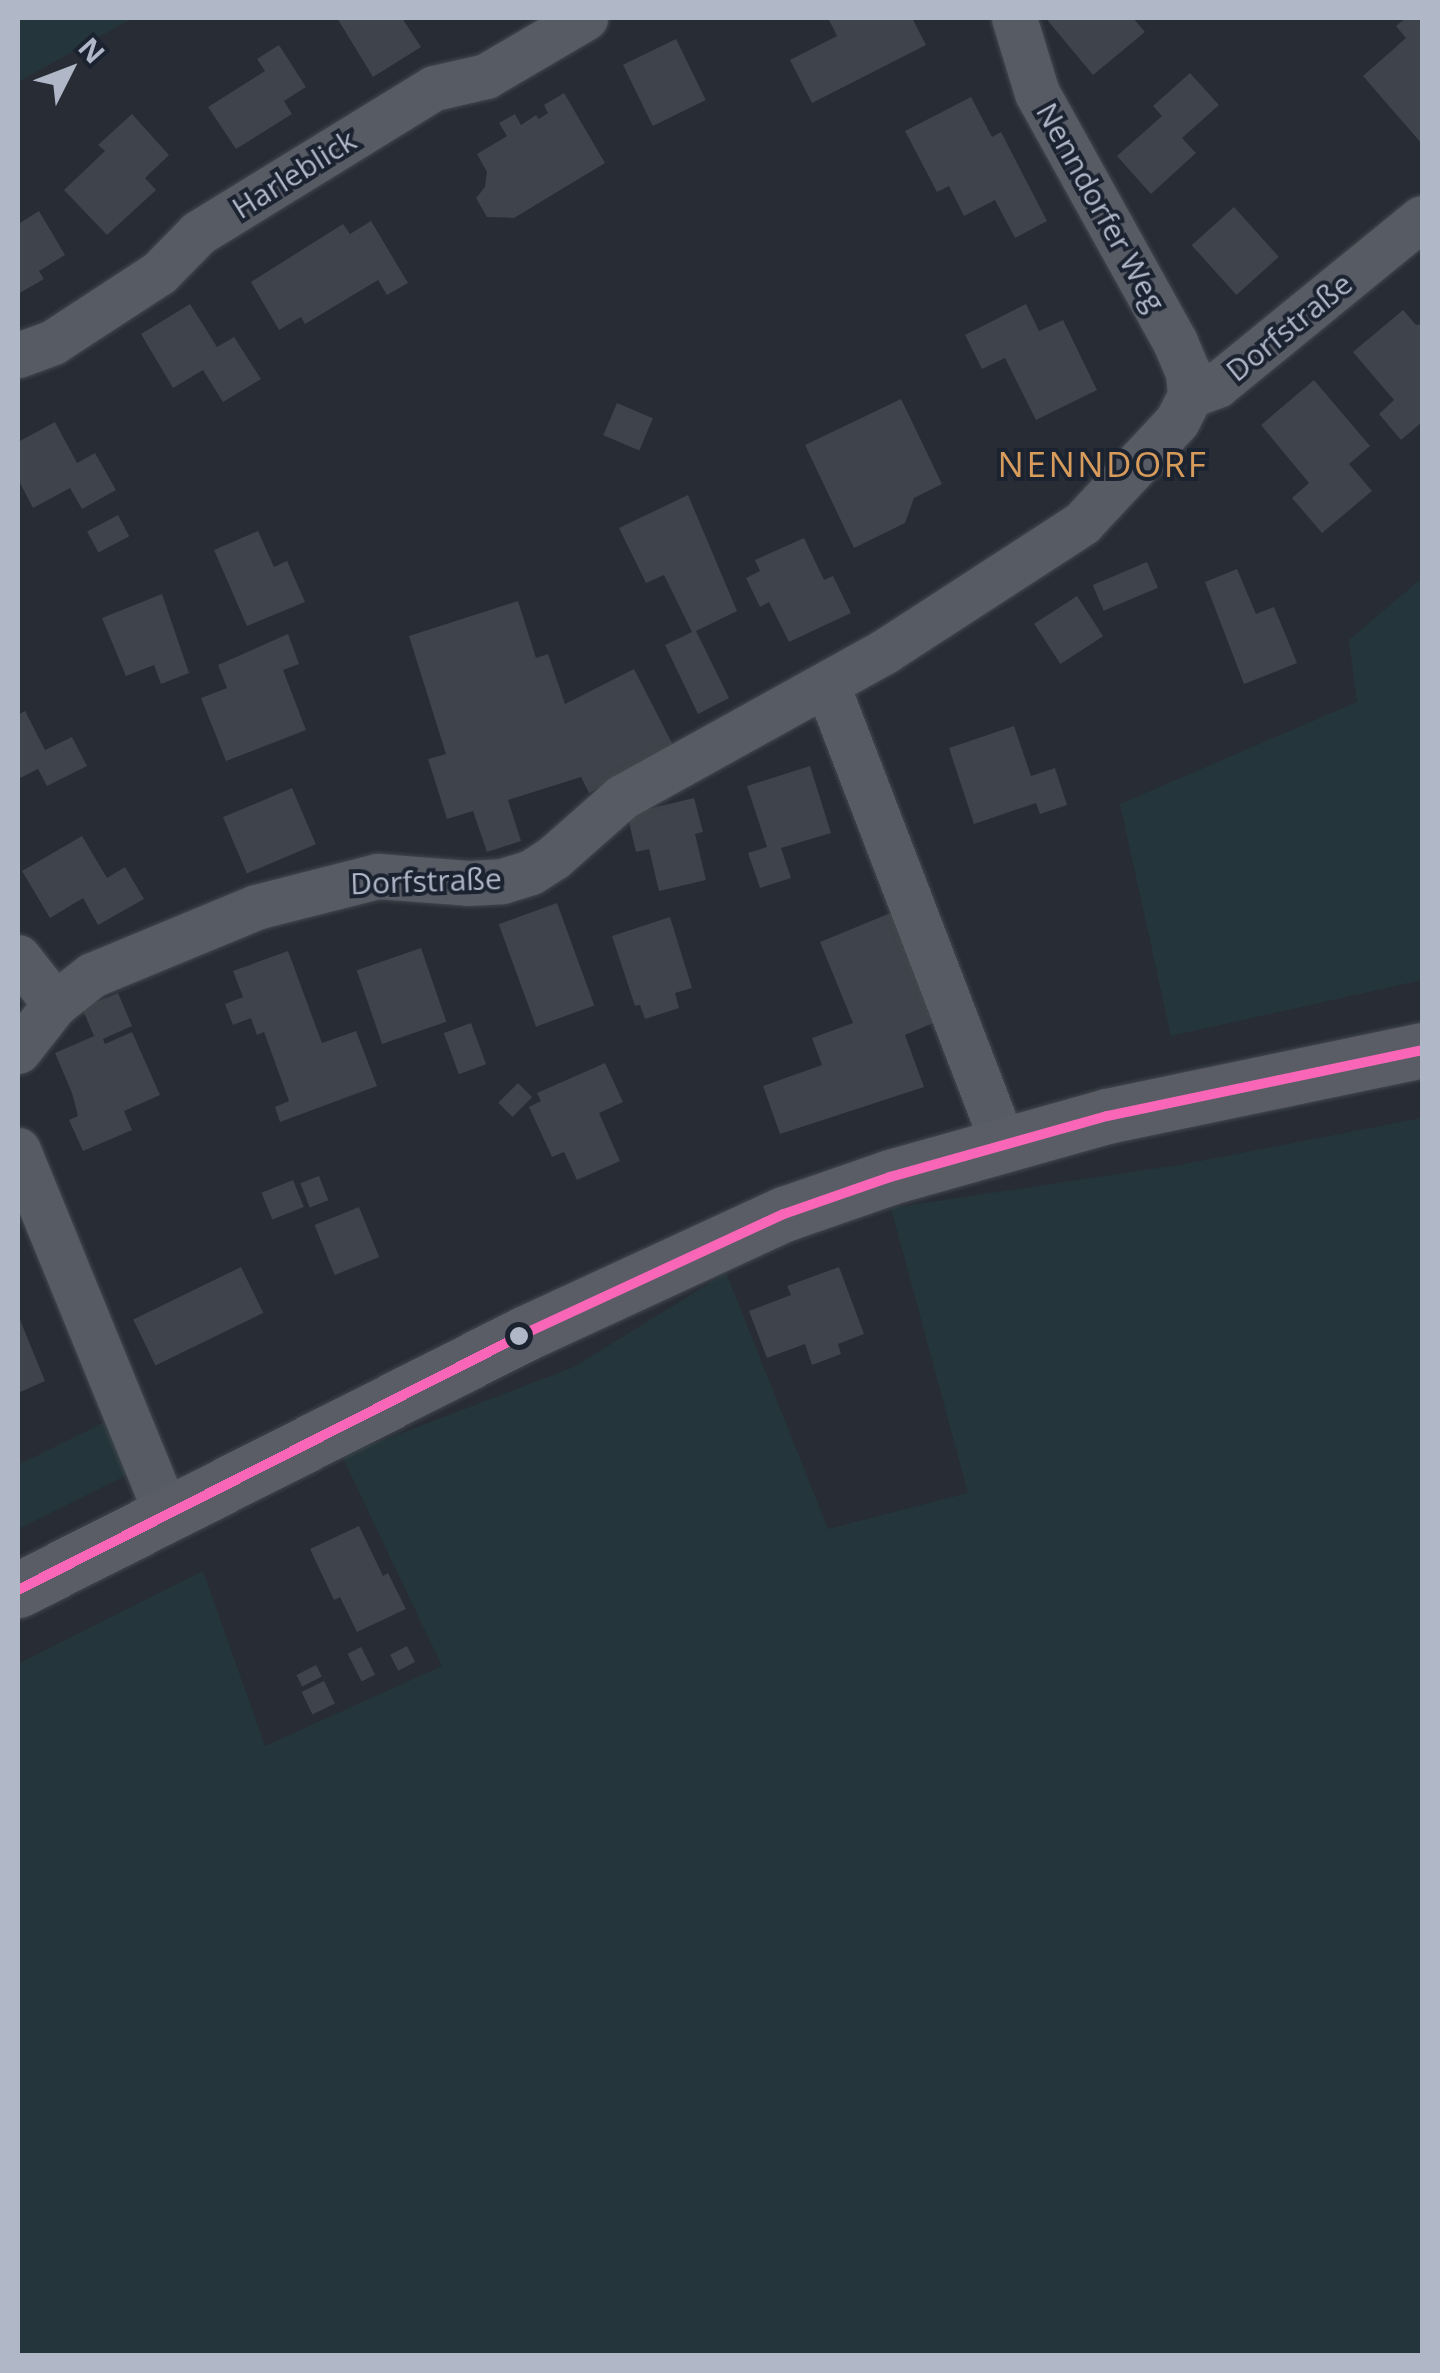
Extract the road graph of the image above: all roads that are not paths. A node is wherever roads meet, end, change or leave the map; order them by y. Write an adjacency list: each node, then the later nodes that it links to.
1 (585, 18): 4 (street, Harleblick)
2 (1014, 18): 5 (street, Nenndorfer Weg)
3 (1422, 218): 5 (street, Dorfstraße)
4 (18, 355)
5 (1190, 395): 6 (street, Dorfstraße)
6 (826, 685): 8 (street, Dorfstraße); 11 (street)
7 (18, 957): 8 (street)
8 (54, 1004): 10 (street, Dorfstraße)
9 (1422, 1050): 11 (main road)
10 (18, 1051)
11 (1004, 1144): 13 (main road)
12 (18, 1150): 13 (street)
13 (167, 1515): 14 (main road)
14 (18, 1590)

